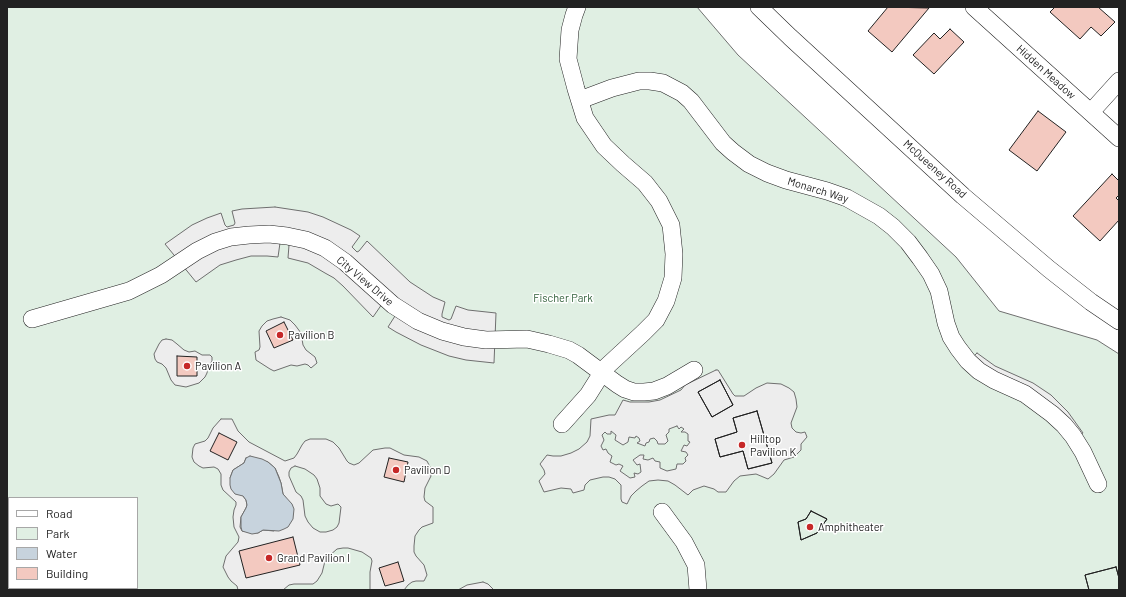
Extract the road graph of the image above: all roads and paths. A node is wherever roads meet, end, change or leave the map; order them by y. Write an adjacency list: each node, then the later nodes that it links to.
1 (577, 7): 5 (street)
2 (759, 7): 9 (street, McQueeney Road)
3 (974, 7): 6 (street, Hidden Meadow)
4 (1119, 81): 6 (street)
5 (580, 100): 11 (street); 13 (street, Monarch Way)
6 (1091, 112): 7 (street, Hidden Meadow)
7 (1119, 138)
8 (32, 319): 11 (street, City View Drive)
9 (1119, 322)
10 (694, 370): 11 (street, City View Drive)
11 (602, 372): 12 (street)
12 (562, 424)
13 (1098, 484)
14 (662, 512): 15 (street)
15 (698, 590)

